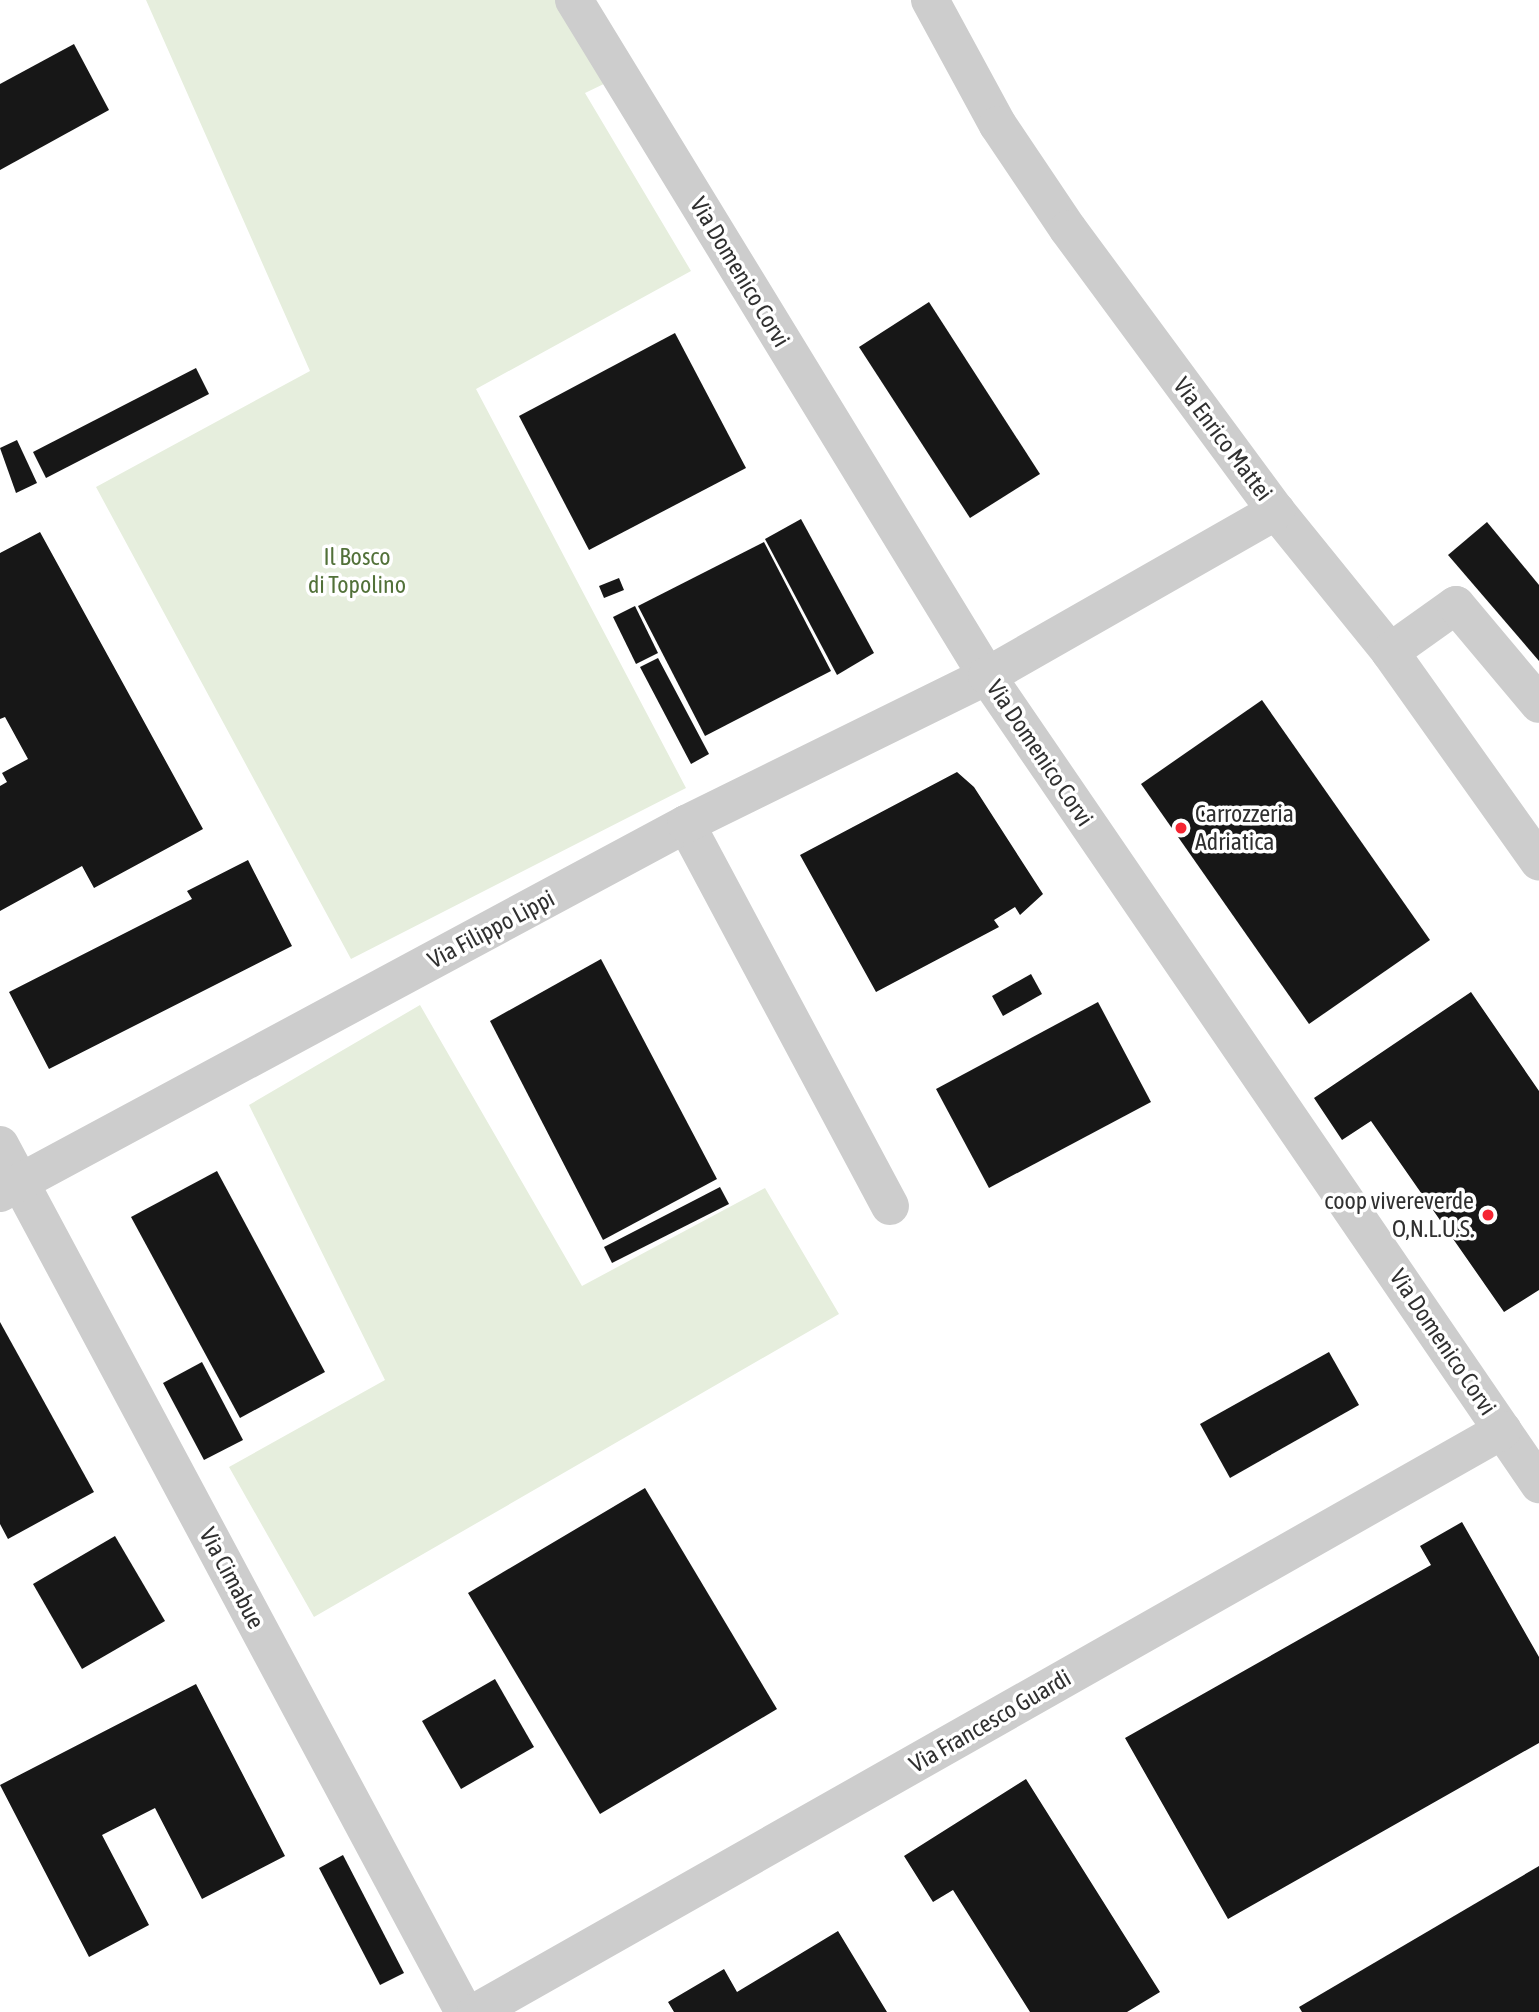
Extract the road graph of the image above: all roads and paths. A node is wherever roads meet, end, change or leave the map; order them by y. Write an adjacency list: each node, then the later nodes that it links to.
1 (574, 0): 5 (street, Via Domenico Corvi)
2 (930, 0): 3 (street, Via Enrico Mattei)
3 (1276, 510): 4 (street, Via Enrico Mattei); 5 (street, Via Filippo Lippi)
4 (1390, 652): 6 (street); 8 (street, Via Enrico Mattei)
5 (987, 676): 7 (street, Via Filippo Lippi); 12 (street, Via Domenico Corvi)
6 (1539, 704)
7 (686, 824): 10 (street, Via Filippo Lippi); 11 (street)
8 (1535, 847)
9 (0, 1145): 10 (street, Via Cimabue)
10 (10, 1188): 14 (street, Via Cimabue)
11 (890, 1206)
12 (1503, 1430): 13 (street, Via Domenico Corvi); 15 (street, Via Francesco Guardi)
13 (1539, 1484)
14 (464, 2012)
15 (476, 2012)

